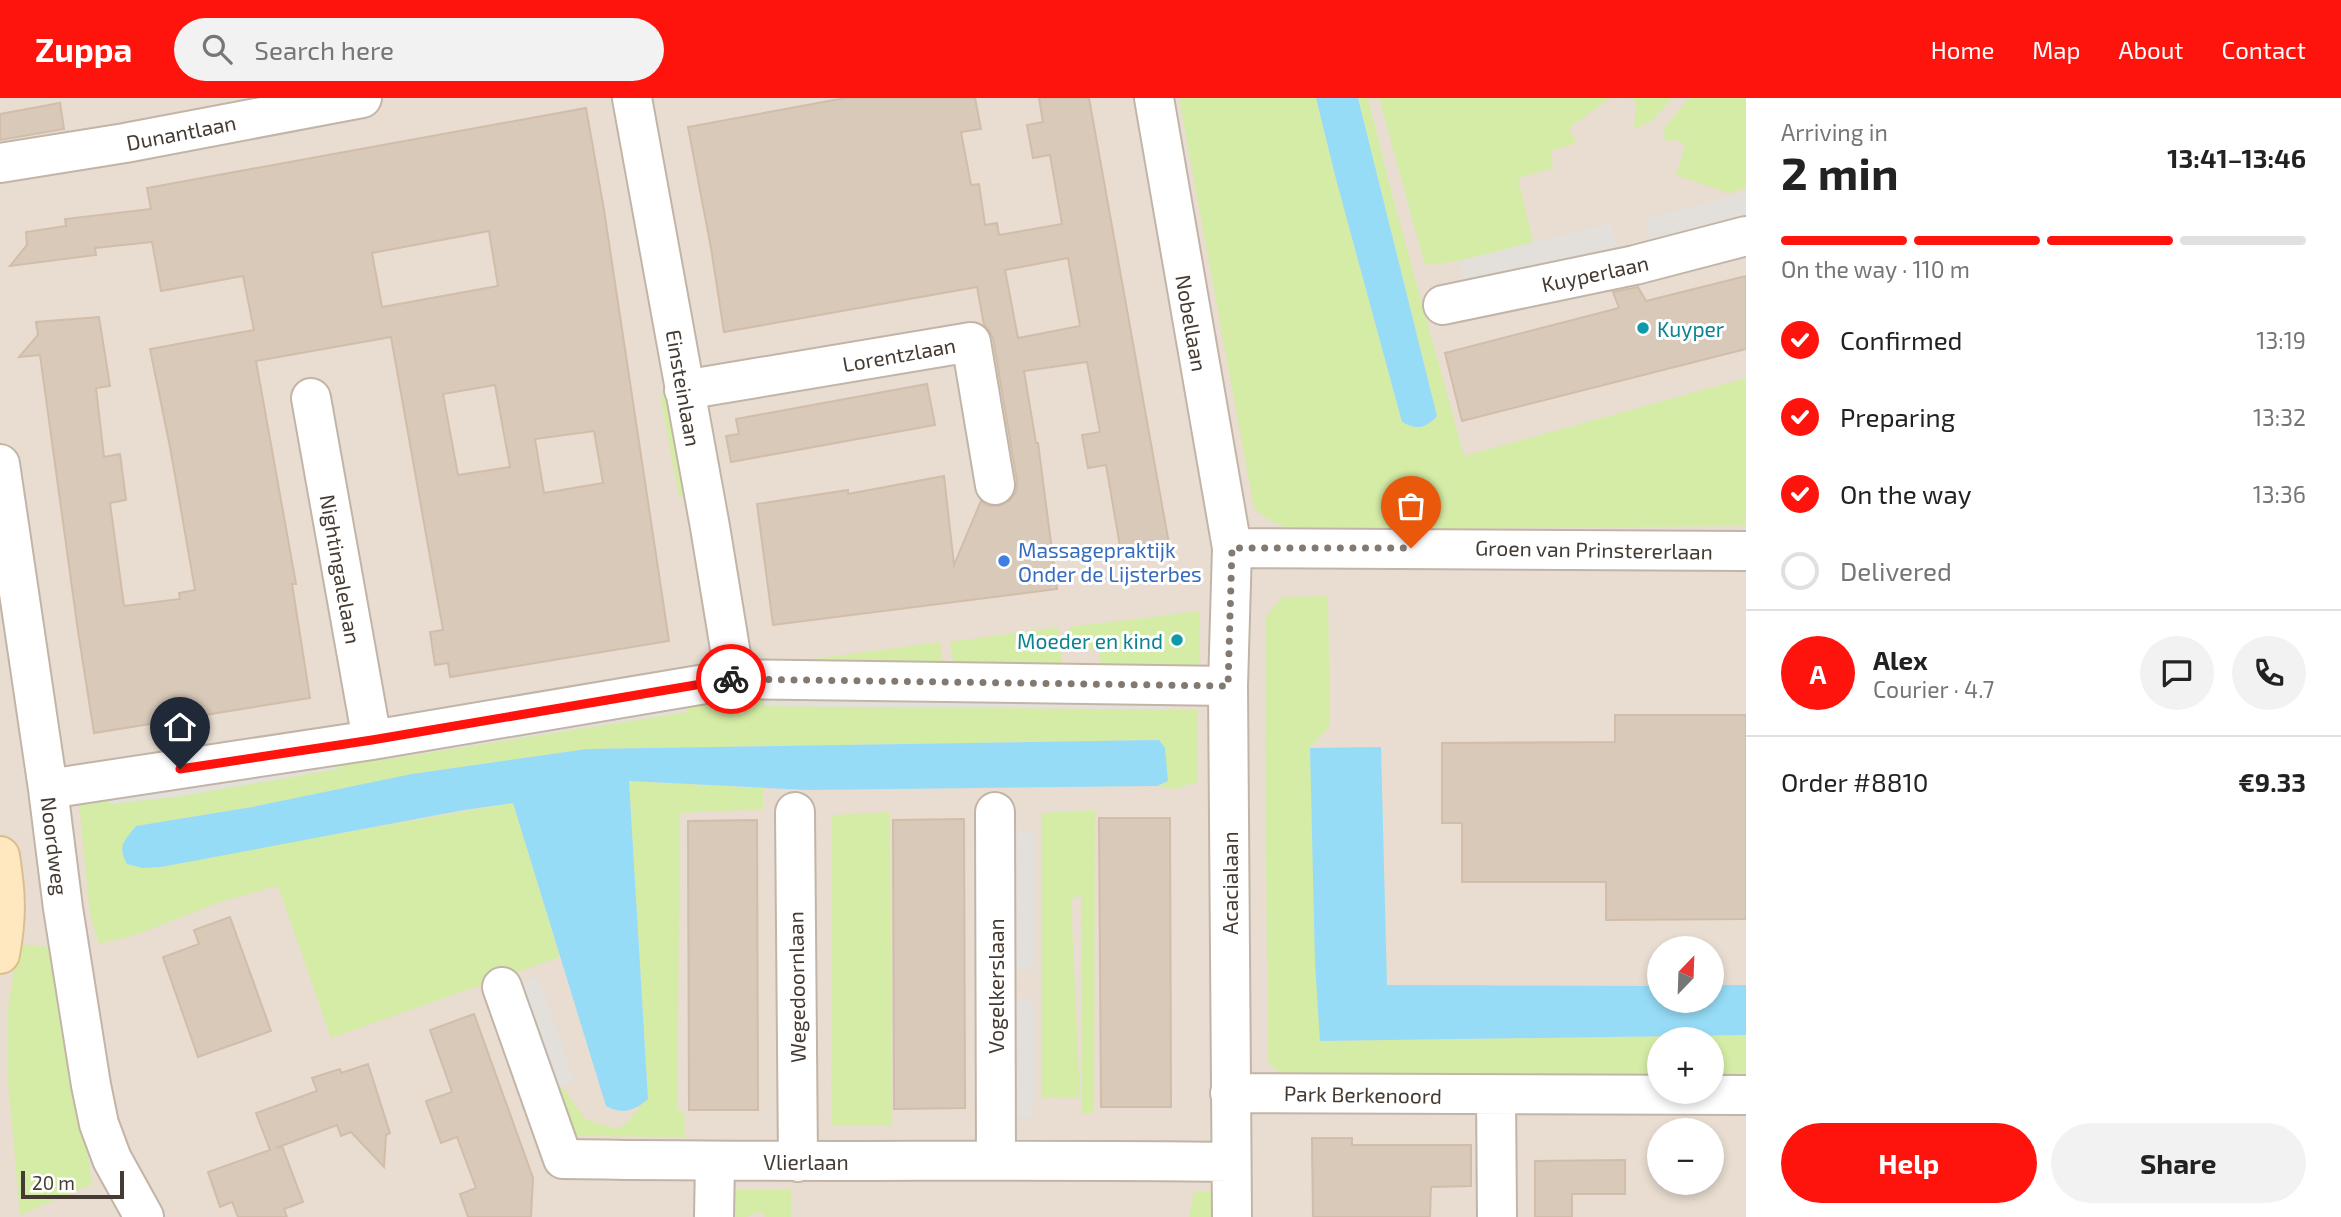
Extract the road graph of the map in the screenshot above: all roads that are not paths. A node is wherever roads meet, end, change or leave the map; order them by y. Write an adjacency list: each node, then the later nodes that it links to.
1 (362, 98): 4 (street, Dunantlaan)
2 (632, 98): 7 (street, Einsteinlaan)
3 (1154, 98): 11 (street, Nobellaan)
4 (0, 163)
5 (1746, 236): 6 (street, Kuyperlaan)
6 (1443, 305)
7 (684, 390): 10 (street, Lorentzlaan); 13 (street, Einsteinlaan)
8 (312, 398): 15 (street, Nightingalelaan)
9 (0, 464): 16 (street, Noordweg)
10 (995, 485)
11 (1232, 548): 12 (street, Groen van Prinstererlaan); 14 (street, Acacialaan)
12 (1746, 551)
13 (735, 679): 14 (street); 15 (street)
14 (1228, 686): 22 (street, Acacialaan)
15 (372, 740): 16 (street)
16 (48, 789): 29 (street, Noordweg)
17 (795, 812): 26 (street, Wegedoornlaan)
18 (995, 812): 25 (street, Vogelkerslaan)
19 (0, 856): 20 (main road)
20 (0, 954)
21 (502, 987): 27 (street, Vlierlaan)
22 (1230, 1093): 24 (street, Park Berkenoord); 28 (street, Acacialaan)
23 (1746, 1095): 24 (street, Park Berkenoord)
24 (1496, 1096): 32 (street)
25 (996, 1160): 26 (street, Vlierlaan); 28 (street, Vlierlaan)
26 (798, 1161): 27 (street, Vlierlaan)
27 (715, 1162): 30 (street)
28 (1231, 1162): 31 (street, Acacialaan)
29 (145, 1217)
30 (714, 1217)
31 (1232, 1217)
32 (1497, 1217)

